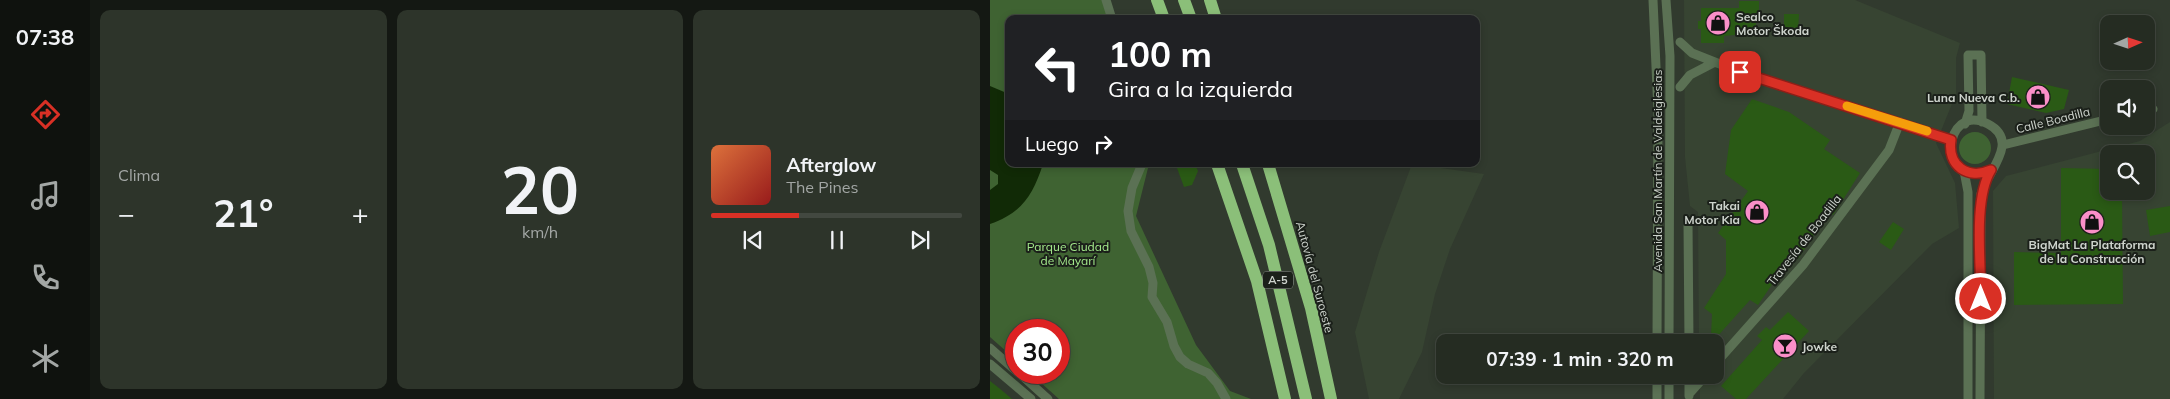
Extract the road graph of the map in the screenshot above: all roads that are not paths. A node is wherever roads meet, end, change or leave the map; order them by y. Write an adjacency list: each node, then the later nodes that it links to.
1 (1106, 0): 7 (street)
2 (1157, 0): 8 (highway)
3 (1184, 0): 9 (highway)
4 (1210, 0): 10 (highway)
5 (1653, 0): 27 (street, Avenida San Martín de Valdeiglesias)
6 (1666, 0): 28 (street, Avenida San Martín de Valdeiglesias)
7 (1111, 15)
8 (1163, 15)
9 (1190, 15)
10 (1215, 15)
11 (1680, 42): 12 (street)
12 (1715, 62): 13 (street); 15 (street)
13 (1680, 87)
14 (2100, 121): 19 (street, Calle Boadilla)
15 (1900, 122): 18 (street); 31 (street, Travesía de Boadilla)
16 (1982, 122): 17 (street); 17 (street); 19 (street)
17 (1965, 124): 18 (street)
18 (1951, 140): 25 (street)
19 (2003, 145): 24 (street)
20 (1141, 167): 41 (street)
21 (1219, 167): 42 (highway)
22 (1243, 167): 43 (highway, A-5)
23 (1269, 167): 44 (highway, Autovía del Suroeste / A-5)
24 (1991, 170): 25 (street); 48 (street)
25 (1964, 171): 47 (street)
26 (1688, 223): 29 (street)
27 (1657, 334)
28 (1669, 334)
29 (1689, 334)
30 (990, 348): 32 (street)
31 (1724, 354)
32 (1005, 361)
33 (990, 364): 39 (street)
34 (1031, 384): 40 (street)
35 (1657, 384): 45 (street)
36 (1669, 384): 46 (street)
37 (1699, 384): 38 (street)
38 (1689, 396)
39 (1031, 399)
40 (1048, 399)
41 (1226, 399)
42 (1285, 399)
43 (1306, 399)
44 (1331, 399)
45 (1656, 399)
46 (1669, 399)
47 (1968, 399)
48 (1980, 399)

